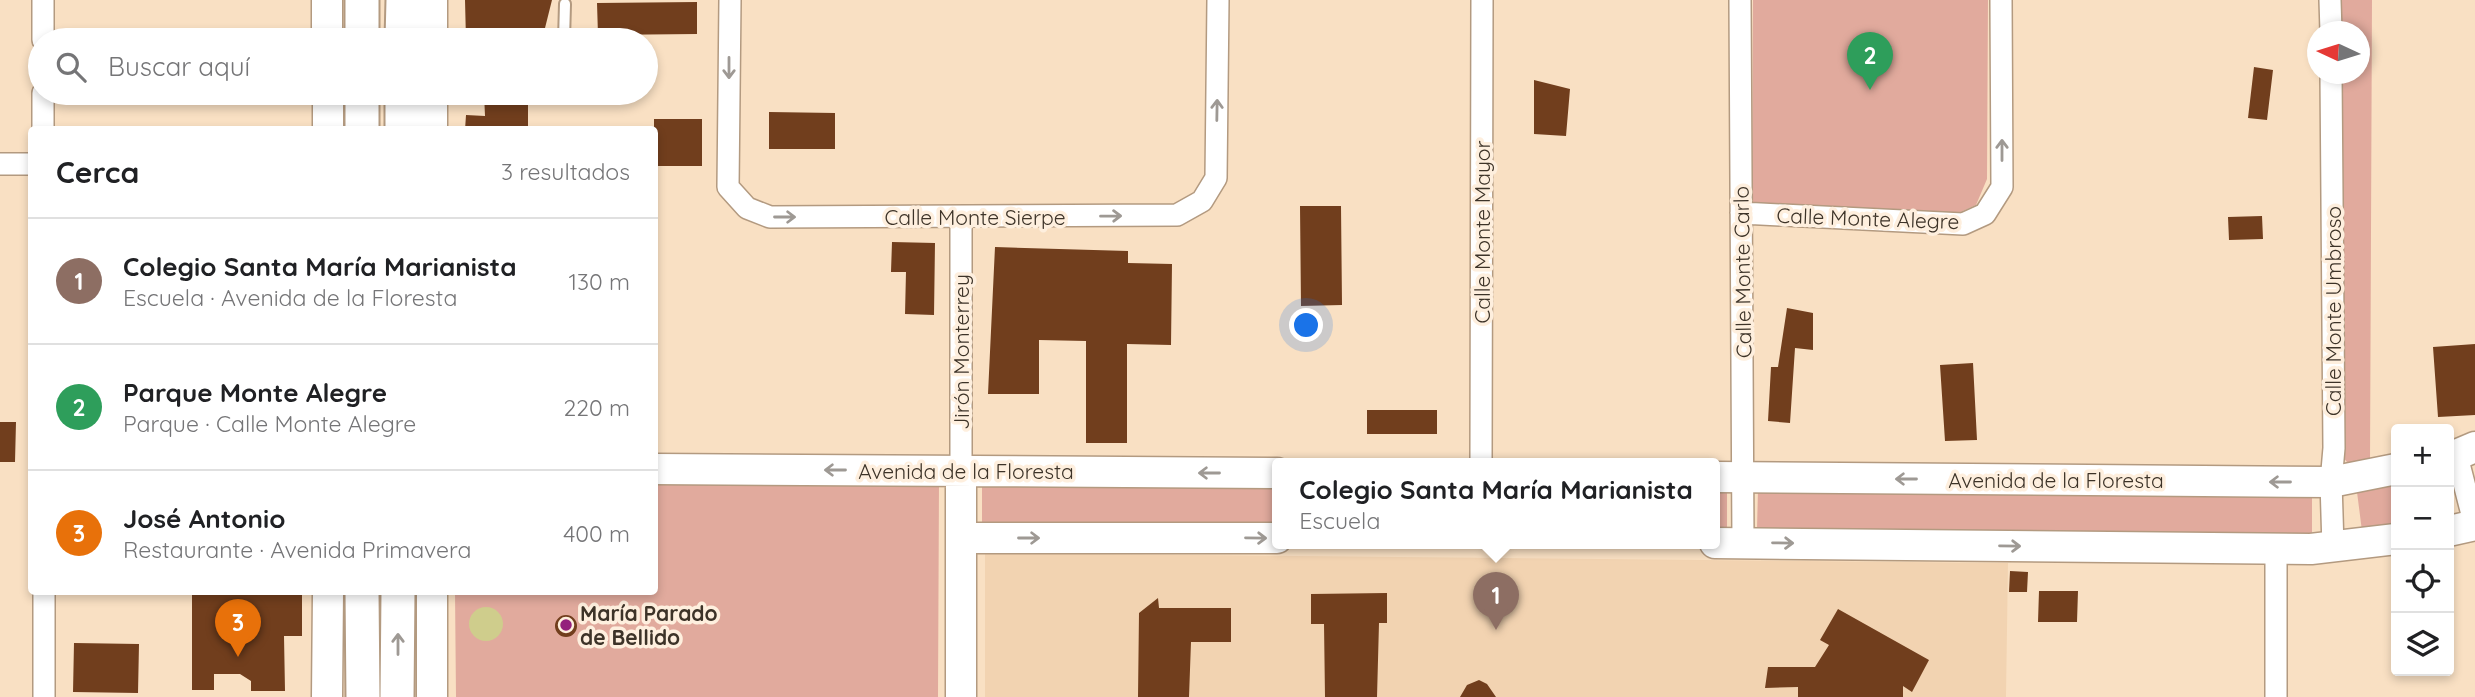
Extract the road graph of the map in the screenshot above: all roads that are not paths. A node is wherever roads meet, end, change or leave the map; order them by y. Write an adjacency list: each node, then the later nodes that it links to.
1 (43, 0): 14 (street)
2 (327, 0): 15 (street)
3 (362, 0): 16 (main road)
4 (403, 0): 17 (main road)
5 (432, 0): 18 (street)
6 (730, 0): 34 (street, Calle Monte Sierpe, one-way to 34)
7 (1218, 0): 34 (street, Calle Monte Sierpe, one-way to 7)
8 (1482, 0): 36 (street, Calle Monte Mayor)
9 (1740, 0): 33 (street, Calle Monte Carlo)
10 (2001, 0): 33 (street, Calle Monte Alegre, one-way to 10)
11 (2330, 0): 13 (street)
12 (565, 4): 19 (lane)
13 (2331, 21)
14 (43, 28)
15 (327, 28)
16 (362, 28)
17 (402, 28)
18 (432, 28)
19 (564, 28)
20 (2331, 84): 42 (street, Calle Monte Umbroso)
21 (43, 105): 26 (street)
22 (328, 105): 27 (street)
23 (362, 105): 28 (main road)
24 (402, 105): 29 (main road)
25 (432, 105): 30 (street)
26 (43, 126)
27 (328, 126)
28 (362, 126)
29 (402, 126)
30 (432, 126)
31 (0, 164): 32 (street)
32 (28, 164)
33 (1741, 213): 41 (street, Calle Monte Carlo)
34 (961, 218): 38 (street, Jirón Monterrey)
35 (2460, 453): 43 (street)
36 (1481, 458)
37 (658, 469): 38 (street, Avenida de la Floresta, one-way to 37)
38 (961, 471): 40 (street, Avenida de la Floresta, one-way to 38); 45 (street, Jirón Monterrey)
39 (2391, 471): 42 (street, Avenida de la Floresta)
40 (1272, 473)
41 (1729, 477): 42 (street, Avenida de la Floresta, one-way to 41); 48 (street, Calle Monte Carlo)
42 (2331, 482): 49 (street, Calle Monte Umbroso)
43 (2475, 525): 44 (street)
44 (2454, 530)
45 (961, 538): 46 (street, one-way to 46); 61 (street, Jirón Monterrey)
46 (1272, 538)
47 (2391, 540): 49 (street)
48 (1729, 543): 50 (street, one-way to 50)
49 (2333, 547): 50 (street)
50 (2276, 549): 62 (street)
51 (44, 595): 56 (street)
52 (328, 595): 57 (street)
53 (362, 595): 58 (main road)
54 (398, 595): 59 (main road, one-way to 54)
55 (432, 595): 60 (street)
56 (44, 697)
57 (327, 697)
58 (363, 697)
59 (397, 697)
60 (432, 697)
61 (961, 697)
62 (2276, 697)

